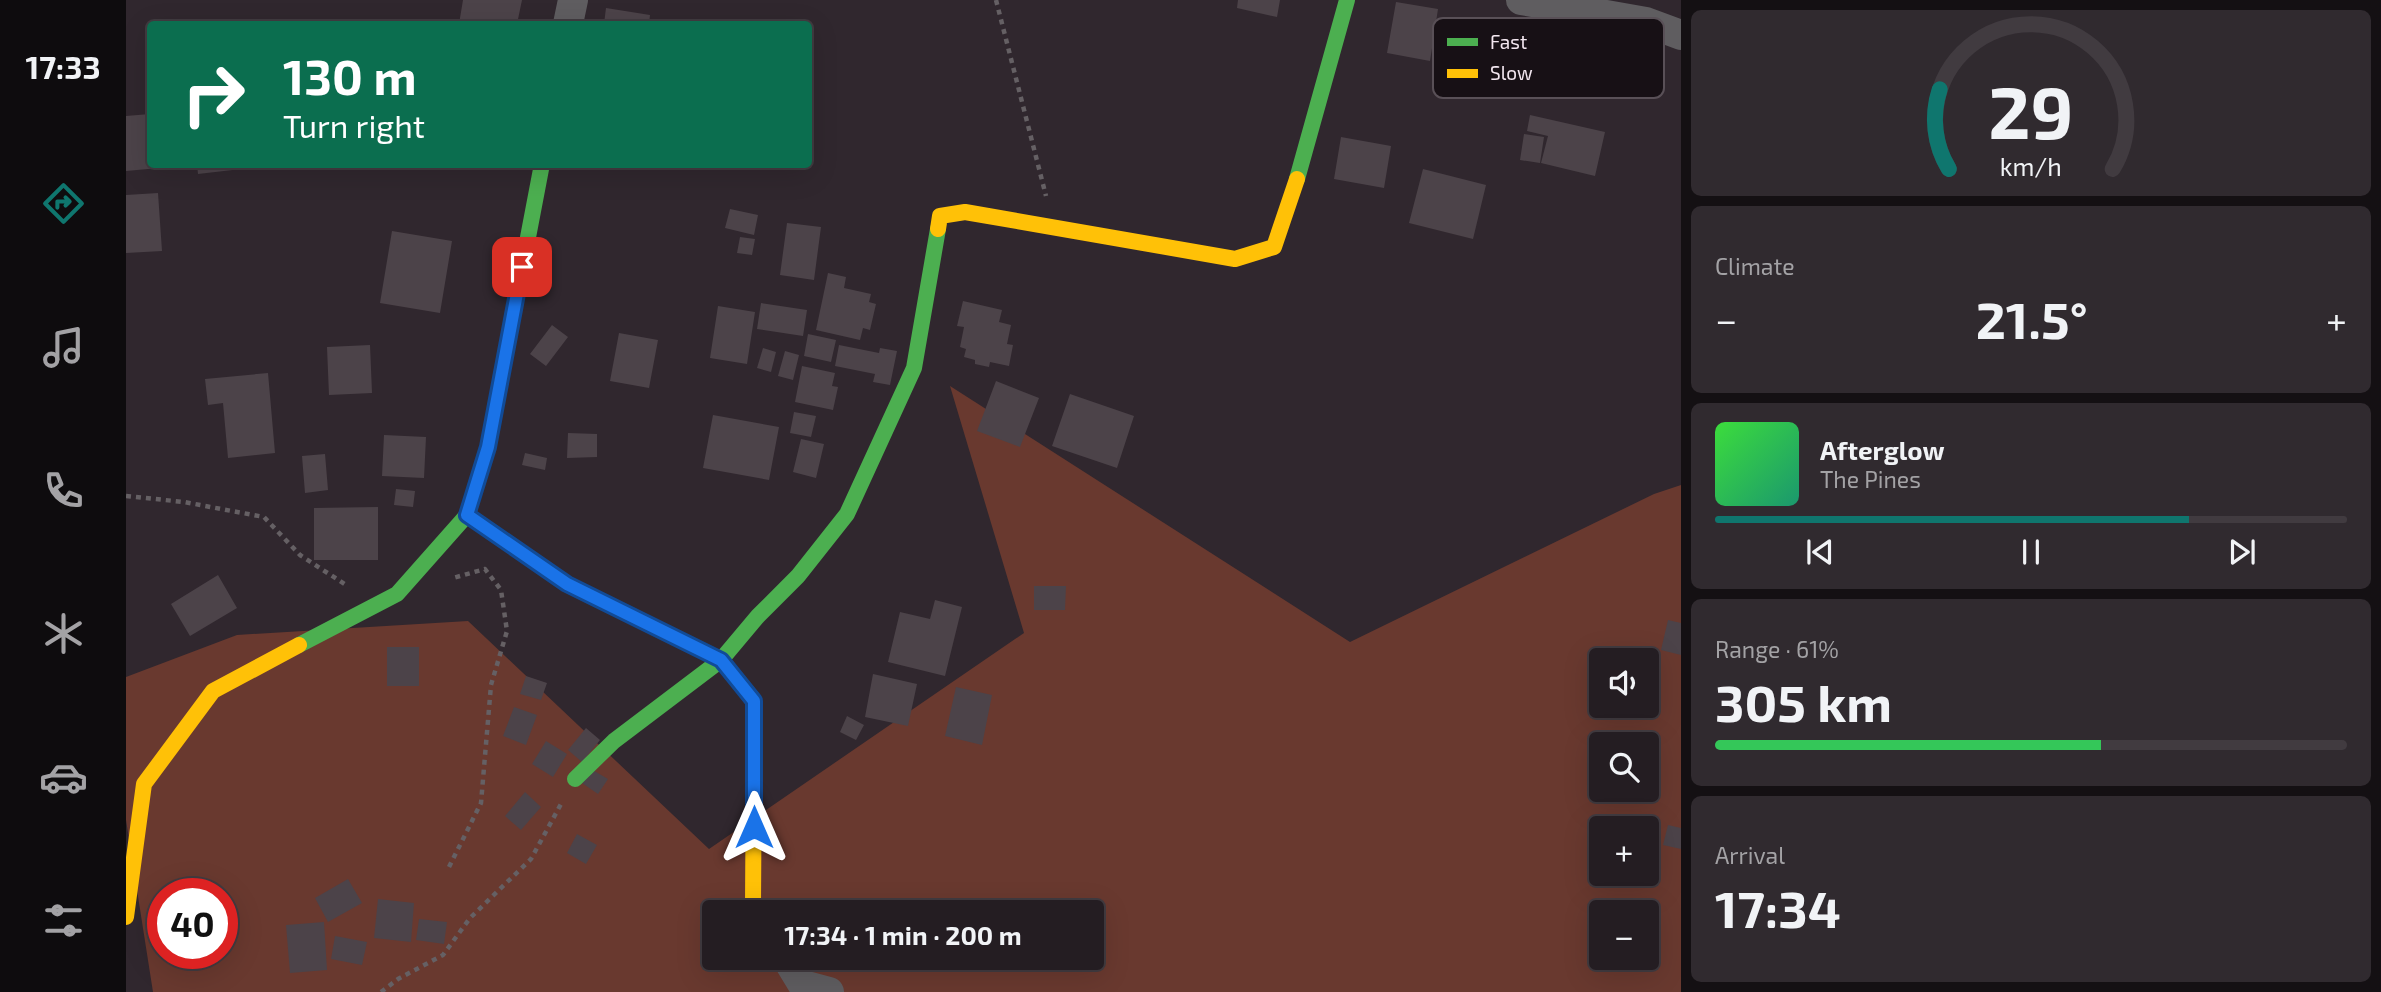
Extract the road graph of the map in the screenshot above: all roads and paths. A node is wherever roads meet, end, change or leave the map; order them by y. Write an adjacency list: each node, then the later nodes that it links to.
1 (573, 0): 6 (street)
2 (996, 0): 10 (path)
3 (1347, 0): 10 (street)
4 (1521, 0): 5 (street)
5 (1623, 18)
6 (569, 21)
7 (1664, 29): 8 (street)
8 (1681, 35)
9 (541, 168): 11 (street)
10 (1054, 226): 12 (street)
11 (467, 515): 12 (street); 15 (street)
12 (721, 660): 13 (street); 14 (street)
13 (575, 779): 17 (path)
14 (753, 900)
15 (126, 917)
16 (794, 970): 18 (street)
17 (381, 992)
18 (829, 992)

